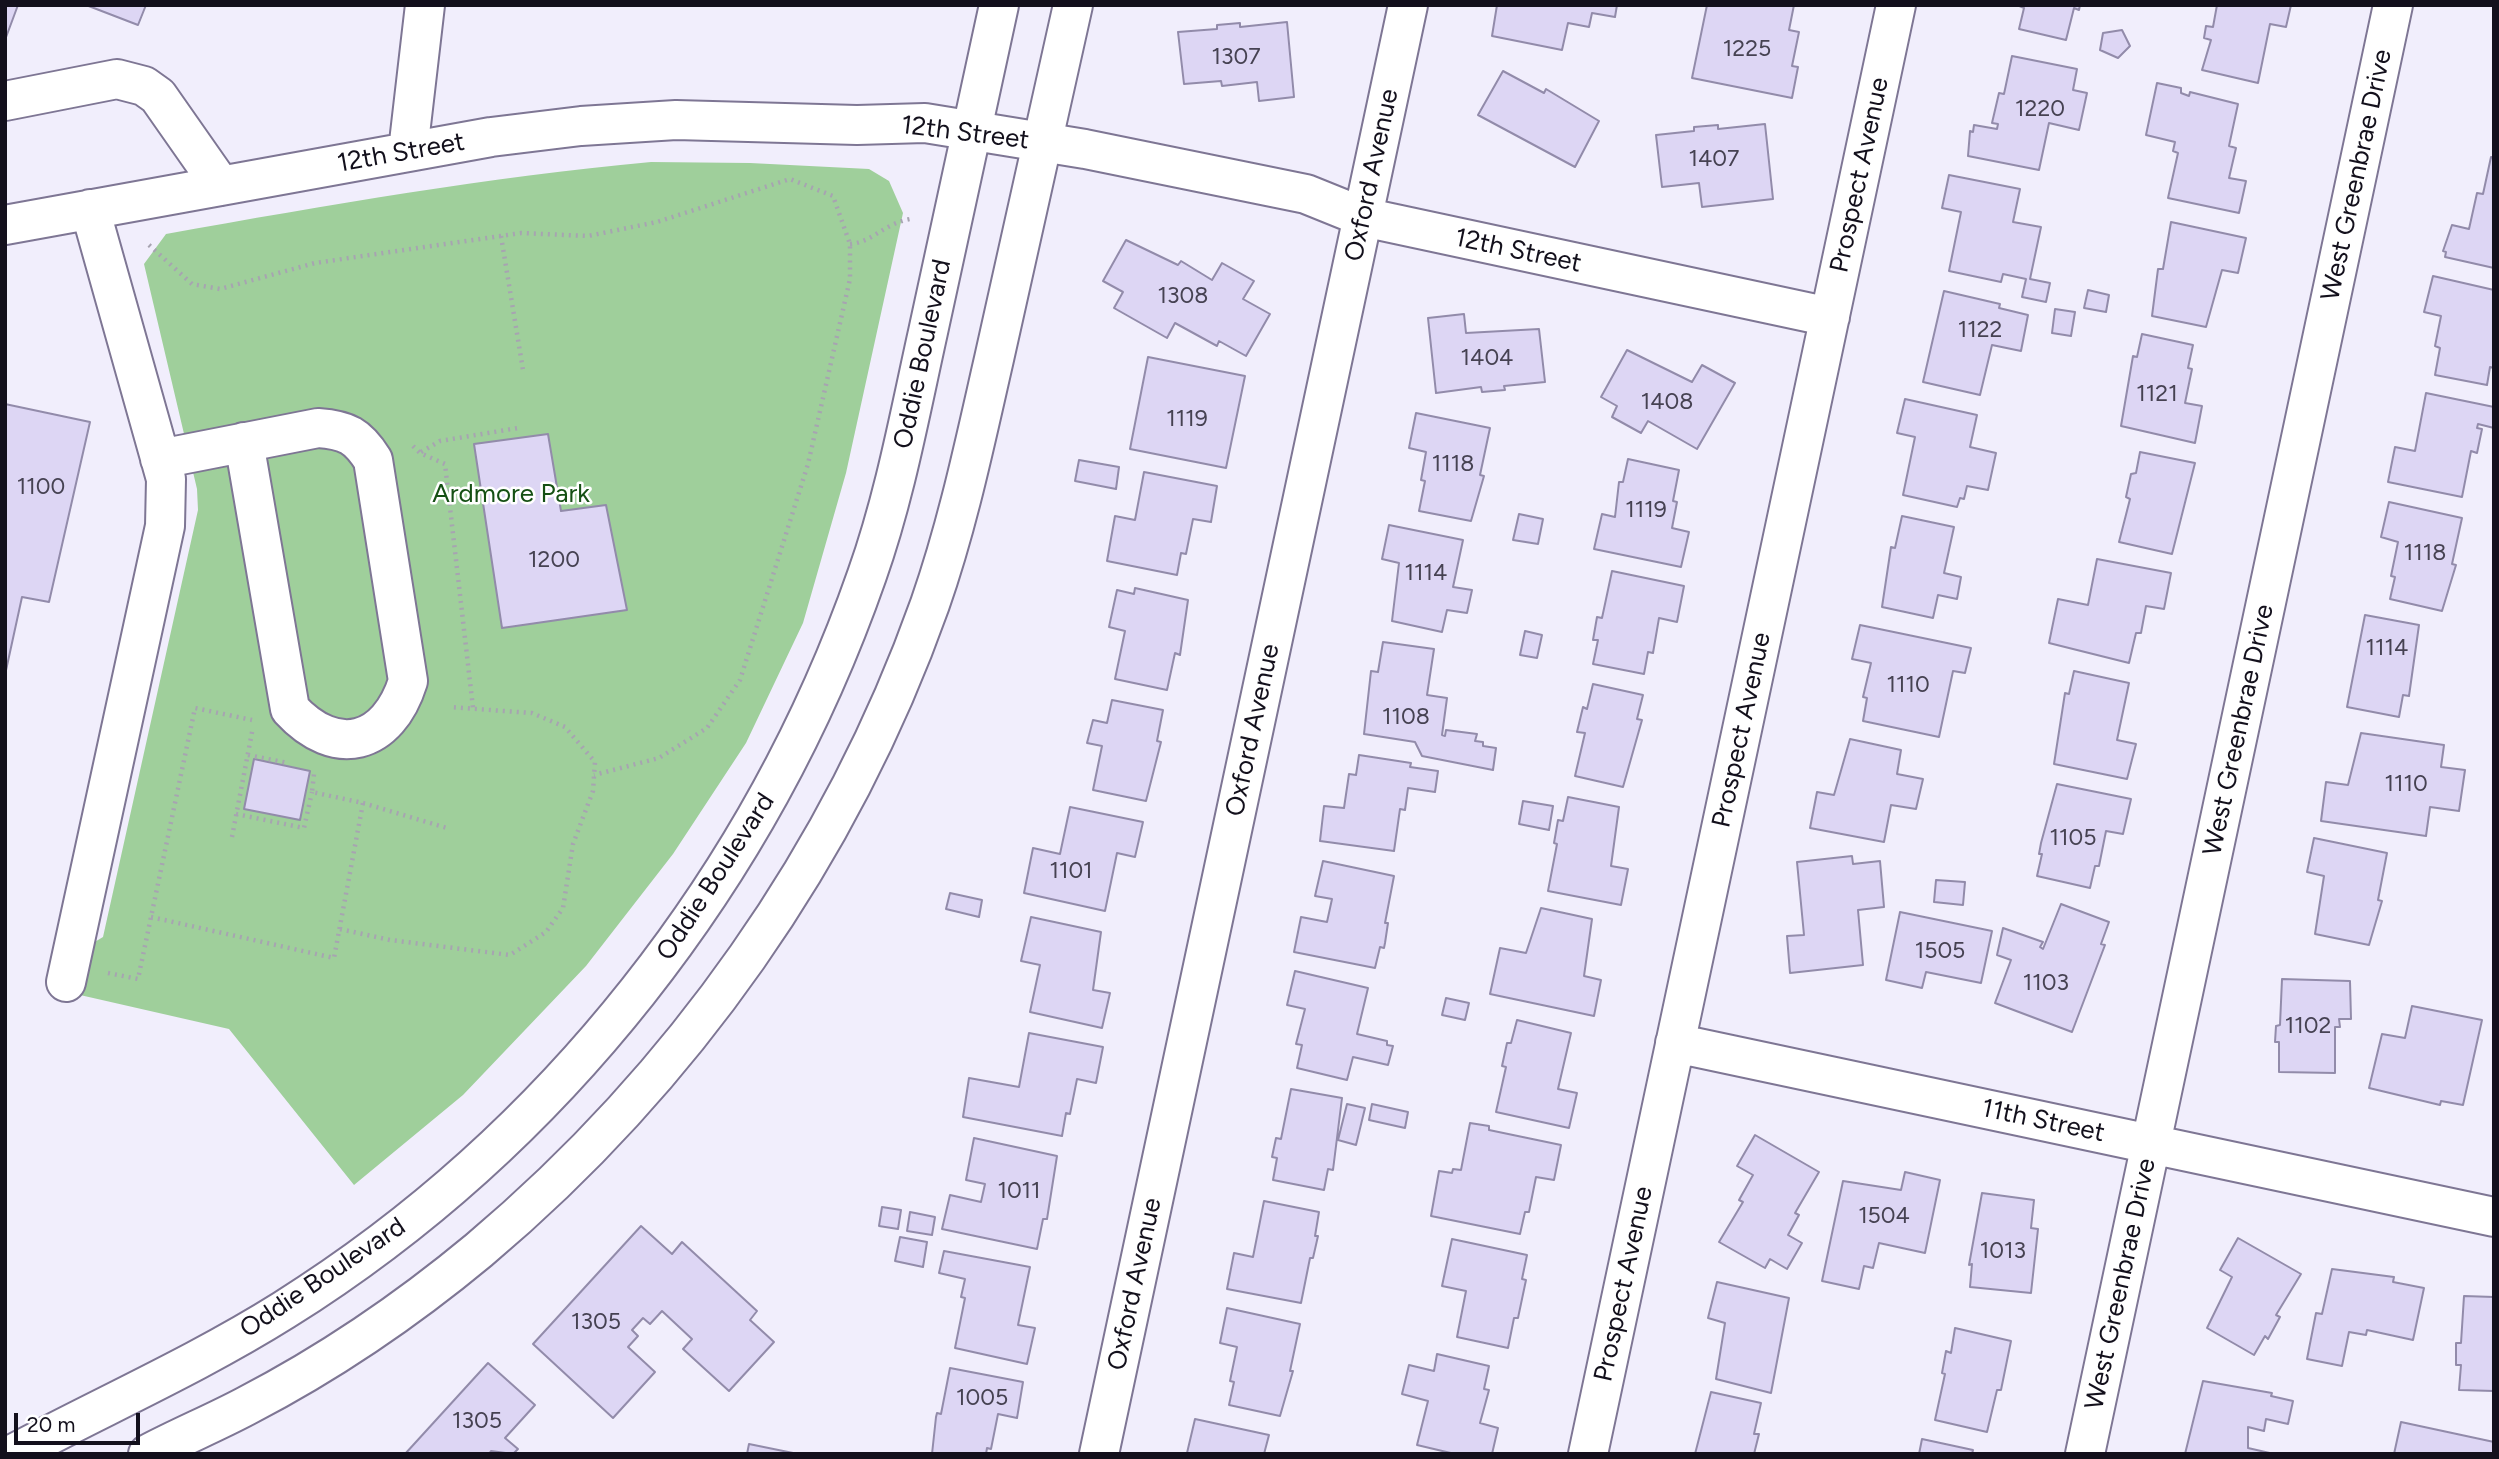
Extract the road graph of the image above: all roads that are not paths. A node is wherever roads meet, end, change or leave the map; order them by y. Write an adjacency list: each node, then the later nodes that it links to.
1 (425, 5): 10 (street)
2 (999, 5): 8 (street, Oddie Boulevard)
3 (1073, 5): 9 (street)
4 (1408, 5): 13 (street, Oxford Avenue)
5 (1896, 5): 15 (street, Prospect Avenue)
6 (2393, 5): 20 (street, West Greenbrae Drive)
7 (5, 101): 11 (street)
8 (972, 131): 9 (street, 12th Street); 10 (street, 12th Street); 22 (street, Oddie Boulevard)
9 (1043, 142): 13 (street, 12th Street); 23 (street)
10 (408, 151): 11 (street, 12th Street)
11 (221, 186): 12 (street, 12th Street)
12 (90, 209): 14 (street, 12th Street); 17 (street)
13 (1363, 218): 15 (street, 12th Street); 24 (street, Oxford Avenue)
14 (5, 225)
15 (1830, 317): 19 (street, Prospect Avenue)
16 (244, 442): 16 (street); 17 (street)
17 (160, 459): 18 (street)
18 (68, 974)
19 (1675, 1043): 20 (street, 11th Street); 25 (street, Prospect Avenue)
20 (2151, 1144): 21 (street, 11th Street); 26 (street, West Greenbrae Drive)
21 (2494, 1217)
22 (13, 1454)
23 (148, 1454)
24 (1099, 1454)
25 (1588, 1454)
26 (2085, 1454)

